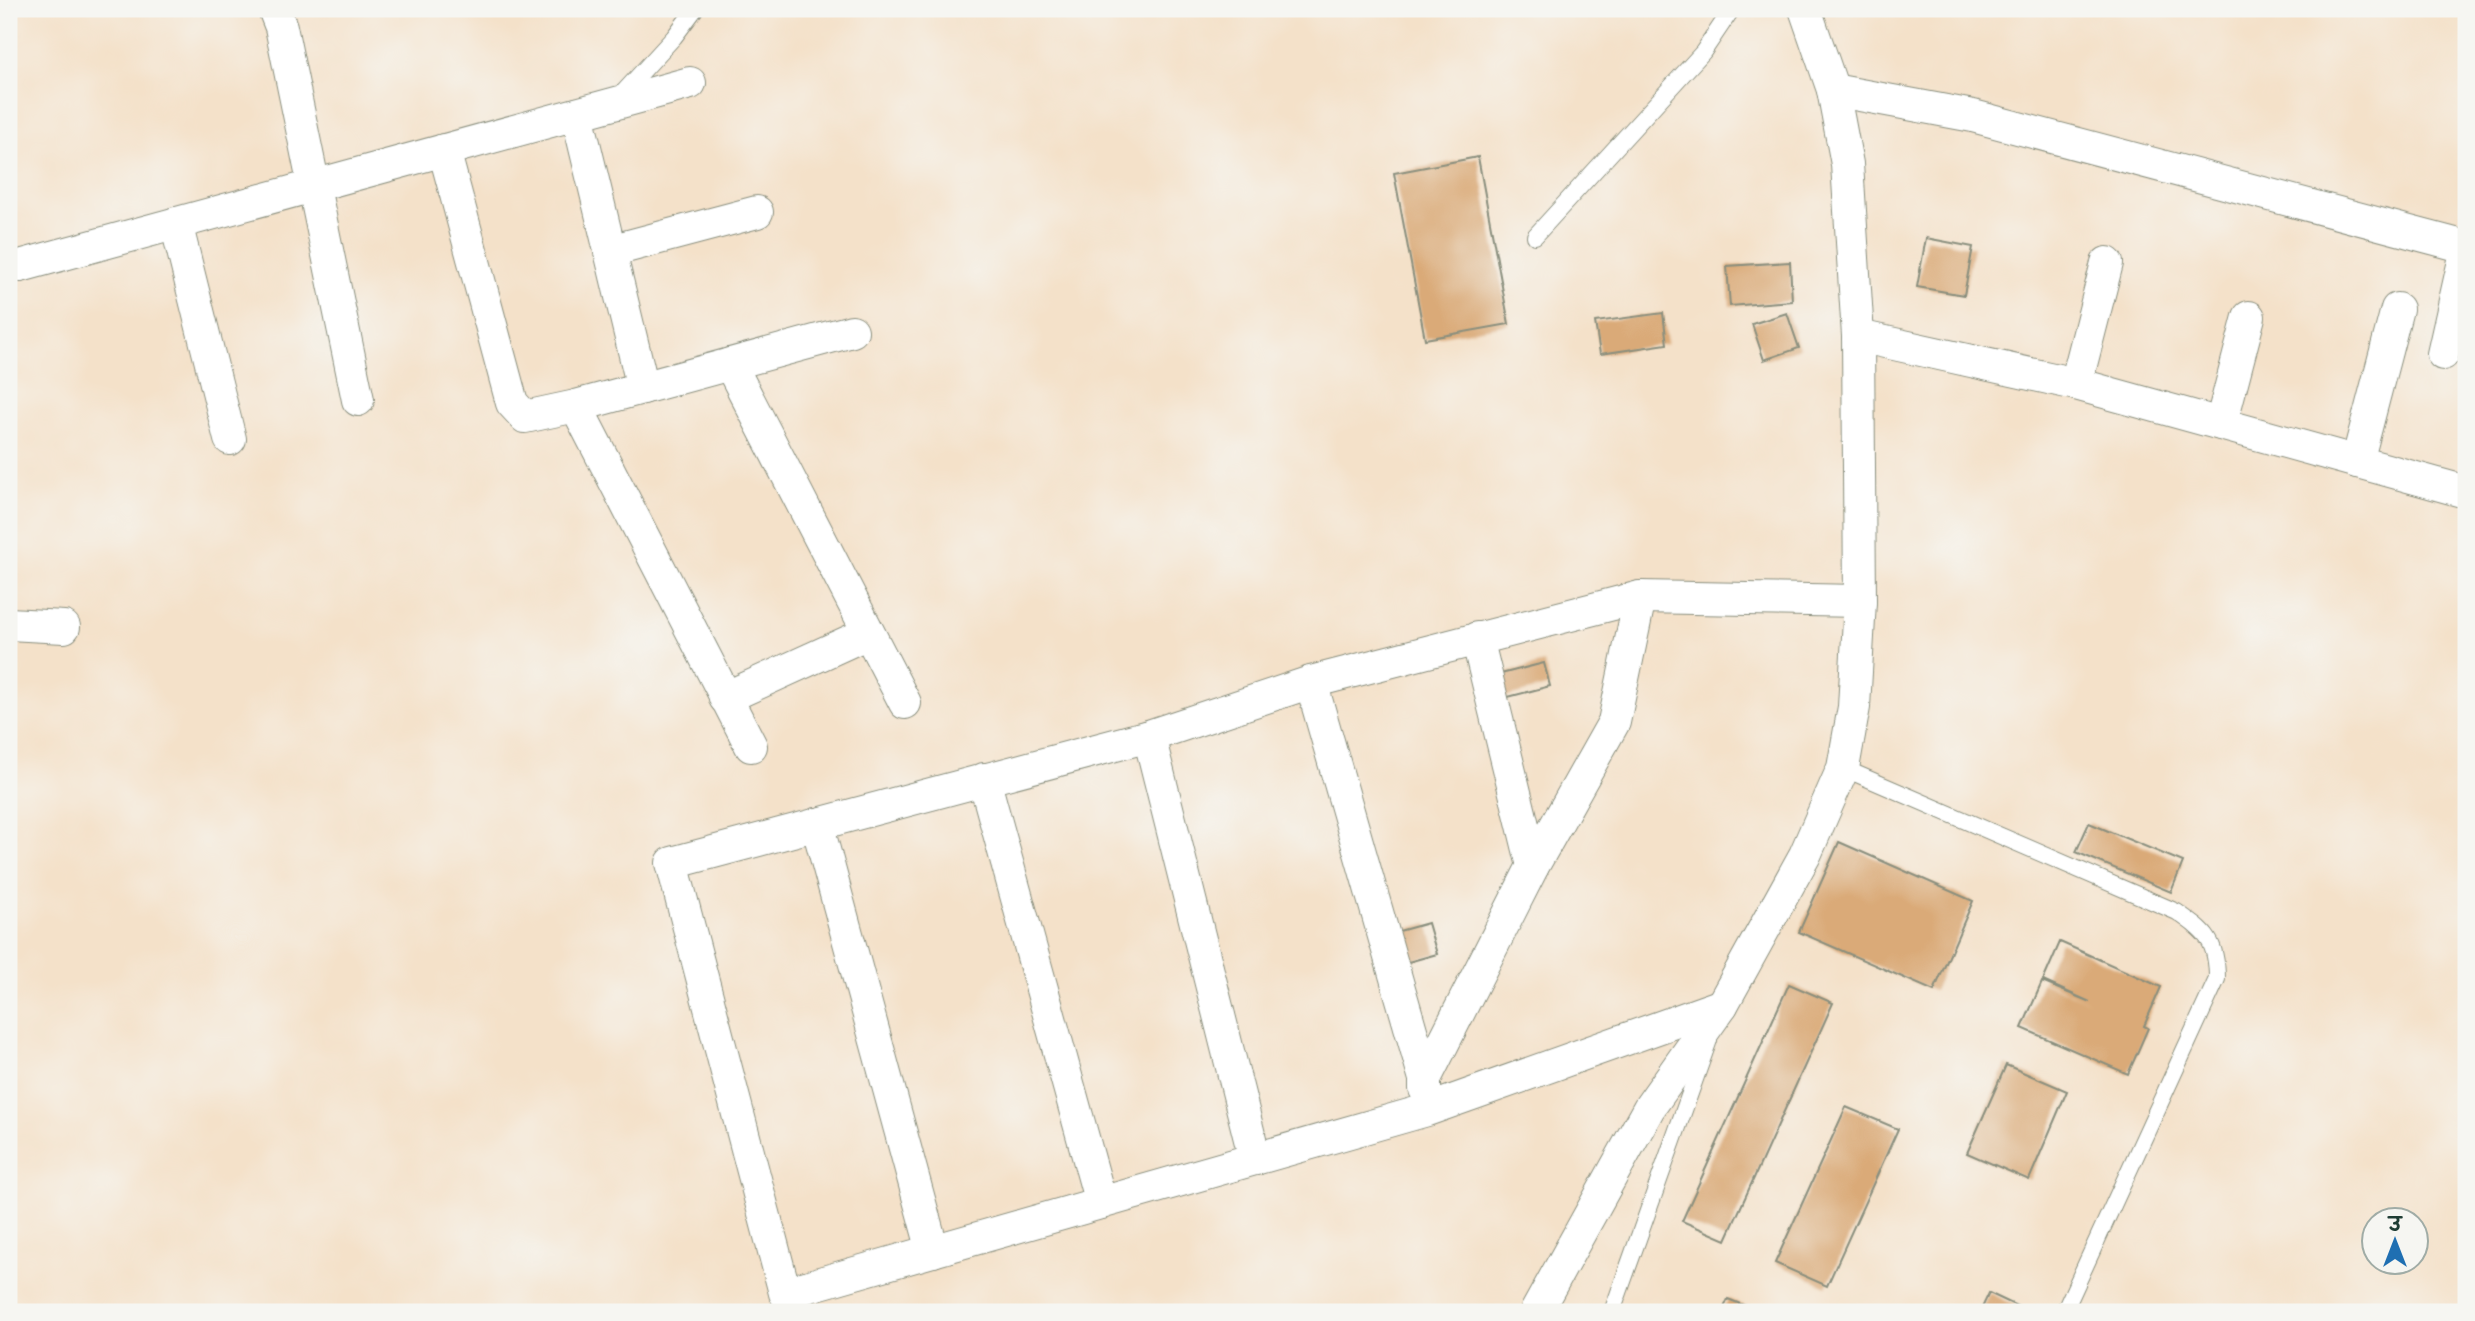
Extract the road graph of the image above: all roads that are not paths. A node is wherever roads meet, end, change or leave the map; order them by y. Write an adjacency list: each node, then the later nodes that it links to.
1 (274, 9): 10 (street)
2 (695, 9): 7 (lane)
3 (1732, 9): 13 (lane)
4 (1805, 9): 6 (street)
5 (690, 83): 7 (street)
6 (1833, 90): 14 (street); 21 (street)
7 (613, 104): 8 (street)
8 (577, 114): 9 (street); 15 (street)
9 (444, 150): 10 (street); 27 (street)
10 (313, 186): 12 (street); 26 (street)
11 (757, 212): 15 (street)
12 (176, 223): 17 (street); 29 (street)
13 (1535, 236)
14 (2466, 250): 22 (street)
15 (610, 251): 25 (street)
16 (2107, 263): 24 (street)
17 (20, 266)
18 (2397, 309): 30 (street)
19 (2249, 317): 28 (street)
20 (852, 331): 23 (street)
21 (1858, 336): 24 (street); 33 (street)
22 (2443, 354)
23 (730, 364): 25 (street); 36 (street)
24 (2076, 384): 28 (street)
25 (643, 388): 27 (street)
26 (358, 400)
27 (576, 406): 39 (street)
28 (2221, 424): 30 (street)
29 (230, 439)
30 (2357, 462): 31 (street)
31 (2466, 492)
32 (1640, 597): 33 (street); 37 (street); 46 (street)
33 (1860, 601): 43 (street)
34 (9, 624): 35 (street)
35 (64, 627)
36 (868, 633): 39 (street); 40 (street)
37 (1477, 638): 38 (street); 46 (street)
38 (1311, 682): 41 (street); 48 (street)
39 (725, 698): 42 (street)
40 (905, 703)
41 (1149, 736): 44 (street); 50 (street)
42 (751, 746)
43 (1843, 768): 47 (street); 55 (lane)
44 (984, 779): 45 (street); 51 (street)
45 (817, 824): 52 (street); 52 (street)
46 (1534, 866): 48 (street)
47 (1722, 1004): 49 (street); 53 (street); 54 (lane)
48 (1424, 1079): 49 (street)
49 (1427, 1110): 50 (street)
50 (1255, 1159): 51 (street)
51 (1101, 1203): 52 (street)
52 (933, 1251)
53 (1536, 1312)
54 (1612, 1312)
55 (2064, 1312)

